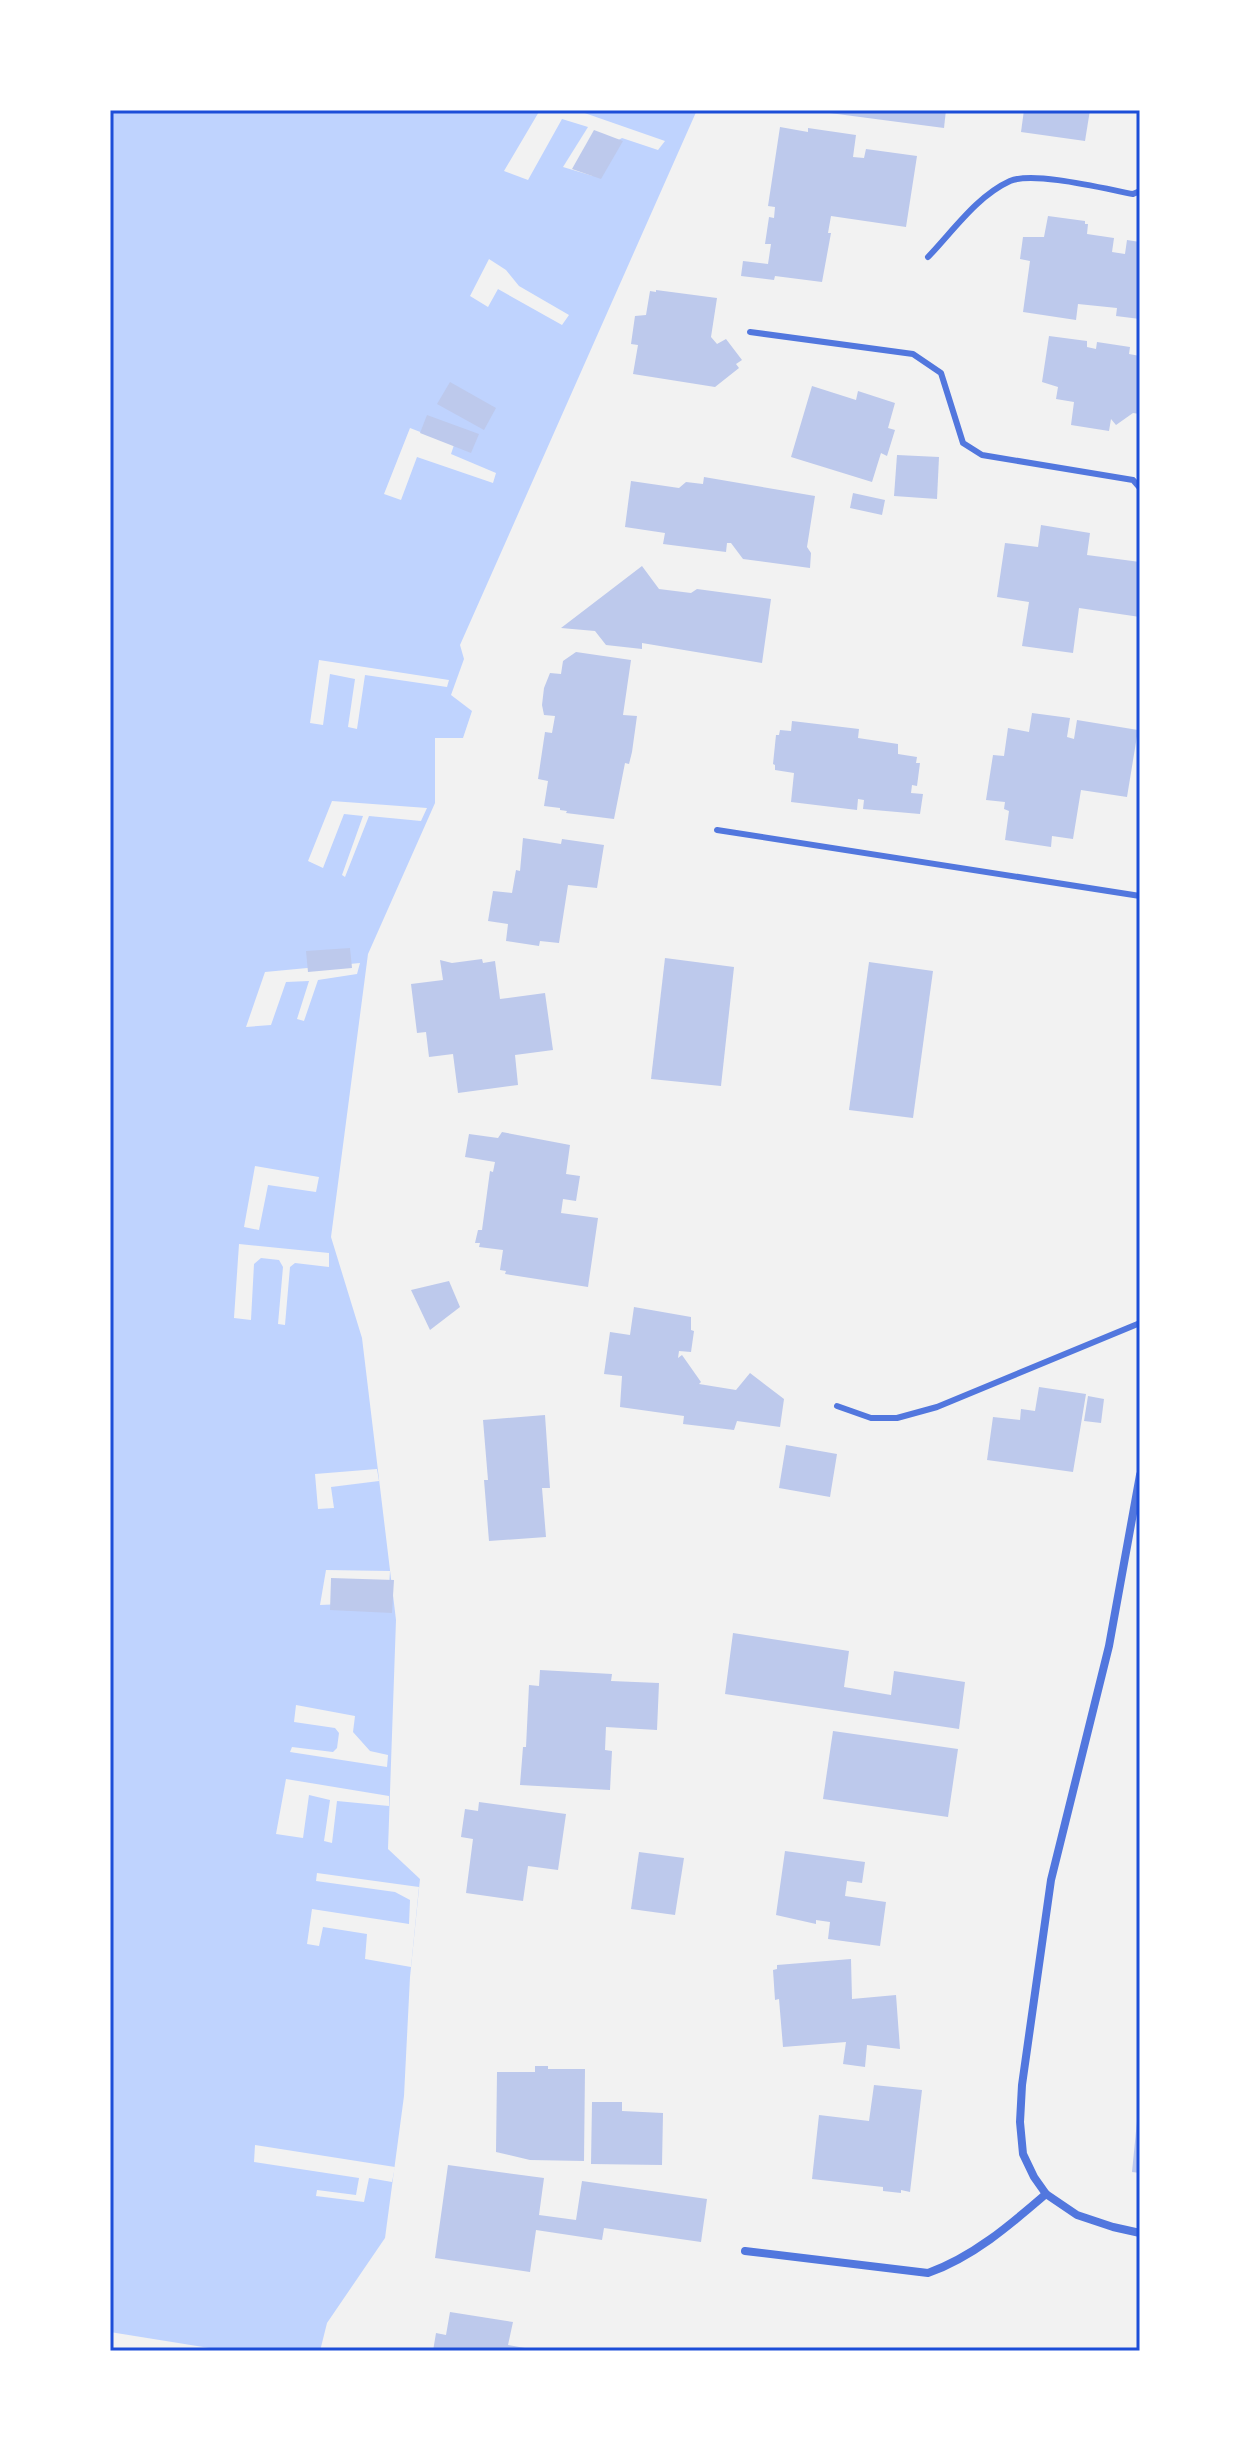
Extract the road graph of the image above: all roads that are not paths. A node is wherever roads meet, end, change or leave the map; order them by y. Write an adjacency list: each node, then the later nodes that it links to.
1 (1140, 191): 2 (lane)
2 (928, 257)
3 (750, 332): 4 (lane)
4 (1140, 488)
5 (717, 830): 6 (lane)
6 (1140, 896)
7 (1140, 1323): 8 (lane)
8 (837, 1406)
9 (1140, 1475): 10 (street)
10 (1046, 2194): 11 (street); 12 (street)
11 (1140, 2233)
12 (745, 2251)

